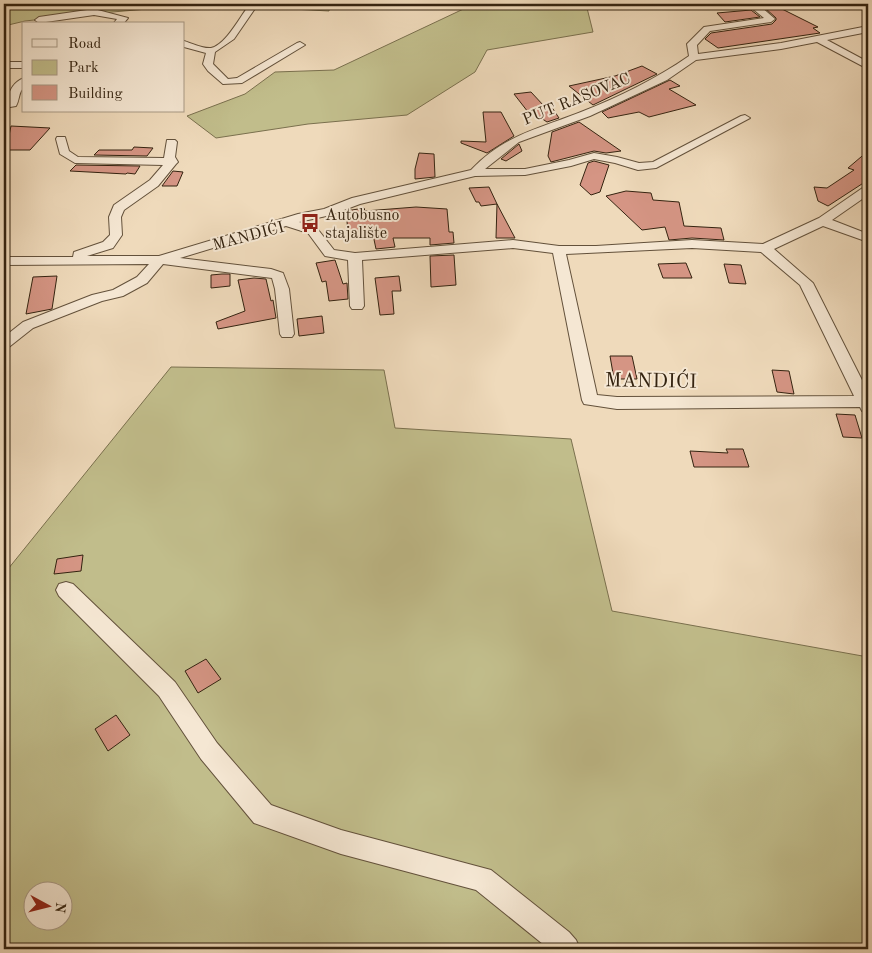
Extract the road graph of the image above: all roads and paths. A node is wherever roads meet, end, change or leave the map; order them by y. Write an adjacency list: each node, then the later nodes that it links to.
1 (254, 4): 11 (street)
2 (756, 7): 12 (street)
3 (39, 20): 4 (street)
4 (119, 22)
5 (868, 29): 6 (street, PUT RASOVAC)
6 (852, 31): 7 (street, PUT RASOVAC); 8 (street)
7 (817, 38): 12 (street, PUT RASOVAC); 15 (street)
8 (868, 40)
9 (185, 44): 11 (street)
10 (300, 45): 11 (street)
11 (211, 51)
12 (694, 57): 23 (street, PUT RASOVAC)
13 (4, 65): 14 (street)
14 (22, 65)
15 (868, 66)
16 (22, 83): 18 (street)
17 (22, 99): 18 (street)
18 (8, 103)
19 (745, 118): 23 (street, PUT RASOVAC)
20 (61, 138): 22 (street)
21 (171, 142): 22 (street)
22 (172, 162): 32 (street, MANDIĆI)
23 (475, 173): 26 (street, PUT RASOVAC)
24 (868, 190): 25 (street, MANDIĆI)
25 (823, 221): 27 (street); 28 (street, MANDIĆI)
26 (286, 222): 30 (street, MANDIĆI); 31 (street, MANDIĆI)
27 (868, 238)
28 (765, 248): 29 (street, MANDIĆI); 37 (street, MANDIĆI)
29 (559, 250): 30 (street, MANDIĆI); 37 (street, MANDIĆI)
30 (354, 258): 34 (street)
31 (160, 260): 32 (street, MANDIĆI); 35 (street, MANDIĆI); 36 (street)
32 (60, 261): 33 (street, MANDIĆI)
33 (4, 262)
34 (357, 306)
35 (287, 334)
36 (4, 344)
37 (866, 404)
38 (66, 590): 39 (street)
39 (567, 949)

